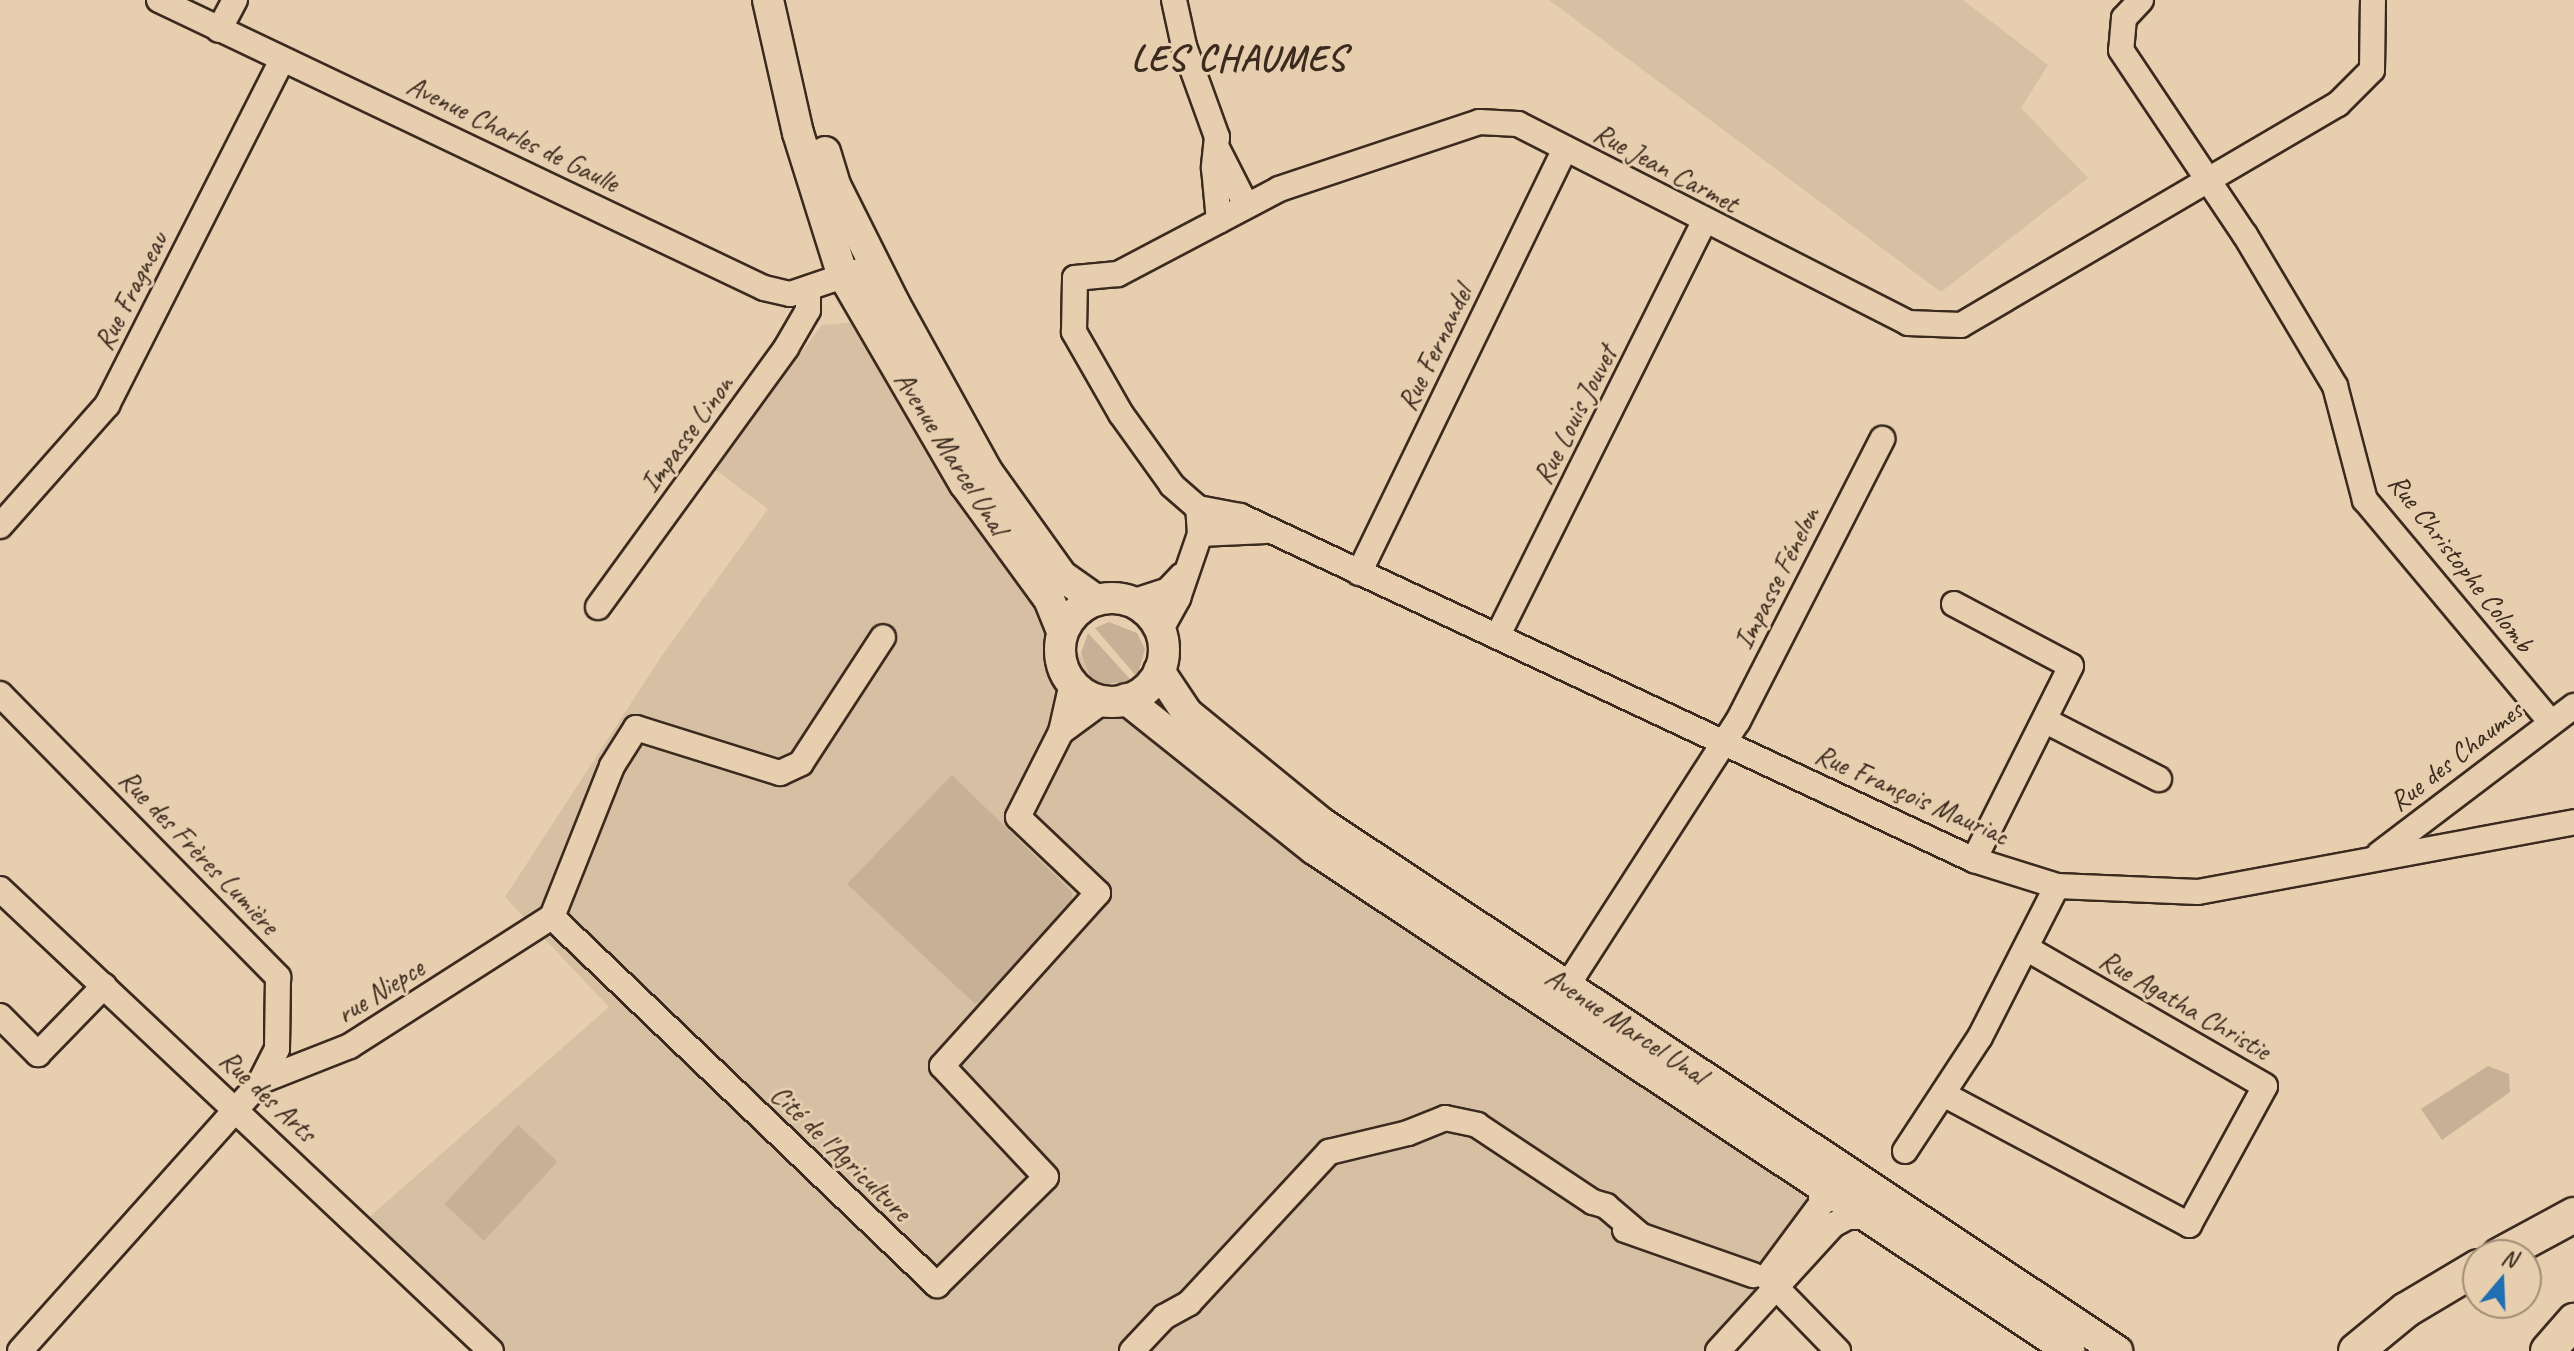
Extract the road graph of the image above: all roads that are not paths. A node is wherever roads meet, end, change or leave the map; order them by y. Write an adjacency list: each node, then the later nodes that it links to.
1 (159, 0): 7 (street, Avenue Charles de Gaulle)
2 (235, 0): 7 (street)
3 (768, 0): 9 (main road)
4 (1174, 0): 11 (street)
5 (2141, 0): 12 (street, Rue Christophe Colomb)
6 (2373, 0): 12 (street, Rue Jean Carmet)
7 (219, 30): 8 (street, Avenue Charles de Gaulle)
8 (282, 60): 19 (street, Avenue Charles de Gaulle); 23 (street, Rue Fragneau)
9 (785, 63): 14 (main road, Avenue Marcel Unal); 17 (main road, Avenue Marcel Unal)
10 (1565, 149): 13 (street, Rue Jean Carmet); 16 (street, Rue Jean Carmet); 26 (street, Rue Fernandel)
11 (1218, 150): 13 (street); 15 (street)
12 (2209, 181): 16 (street, Rue Jean Carmet); 42 (street, Rue Christophe Colomb)
13 (1246, 205): 15 (street, Rue Jean Carmet)
14 (825, 218): 17 (street); 18 (main road, Avenue Marcel Unal)
15 (1219, 221): 22 (street, Rue Jean Carmet)
16 (1704, 222): 34 (street, Rue Louis Jouvet)
17 (875, 266): 20 (main road, Avenue Marcel Unal)
18 (842, 273): 19 (street, Avenue Charles de Gaulle); 20 (street); 33 (main road, Avenue Marcel Unal)
19 (808, 289): 31 (street, Impasse Linon)
20 (961, 426): 28 (main road, Avenue Marcel Unal)
21 (1882, 439): 44 (street, Impasse Fénelon)
22 (1198, 508): 24 (street, Rue François Mauriac); 25 (street)
23 (0, 526)
24 (1269, 531): 25 (street, Rue François Mauriac); 26 (street, Rue François Mauriac)
25 (1200, 534): 27 (street)
26 (1359, 573): 34 (street, Rue François Mauriac)
27 (1181, 576): 29 (street); 32 (street)
28 (1096, 600): 29 (main road); 33 (main road)
29 (1132, 602): 32 (main road)
30 (1954, 604): 41 (street)
31 (598, 607)
32 (1160, 631): 36 (main road)
33 (1062, 632): 37 (main road)
34 (1498, 635): 44 (street, Rue François Mauriac)
35 (883, 637): 52 (street)
36 (1159, 671): 39 (main road); 55 (main road, Avenue Marcel Unal)
37 (1072, 683): 39 (main road); 43 (street, Cité de l'Agriculture)
38 (0, 694): 57 (street, Rue des Frères Lumière)
39 (1115, 700): 43 (street, Cité de l'Agriculture); 51 (main road, Avenue Marcel Unal)
40 (2574, 706): 42 (street, Rue des Chaumes)
41 (2046, 721): 45 (street); 48 (street)
42 (2550, 721): 47 (street, Rue des Chaumes)
43 (1061, 732): 52 (street, Cité de l'Agriculture)
44 (1724, 742): 48 (street, Rue François Mauriac); 55 (street, Impasse Fénelon)
45 (2159, 779)
46 (2574, 822): 47 (street, Rue François Mauriac)
47 (2377, 855): 49 (street, Rue François Mauriac)
48 (1974, 860): 49 (street, Rue François Mauriac)
49 (2057, 886): 53 (street)
50 (0, 889): 54 (street, Rue des Arts)
51 (1383, 895): 55 (street); 61 (main road, Avenue Marcel Unal)
52 (552, 917): 57 (street, rue Niepce)
53 (2028, 949): 58 (street); 58 (street, Rue Agatha Christie)
54 (104, 986): 56 (street); 59 (street, Rue des Arts)
55 (1567, 986): 67 (main road, Avenue Marcel Unal)
56 (0, 1016)
57 (261, 1081): 59 (street, rue Niepce)
58 (1943, 1094): 60 (street)
59 (238, 1108): 69 (street, rue Niepce); 70 (street, Rue des Arts)
60 (1905, 1151)
61 (1826, 1195): 63 (main road, Avenue Marcel Unal); 66 (street); 67 (street)
62 (2574, 1215): 64 (highway)
63 (1869, 1217): 66 (street); 74 (main road, Avenue Marcel Unal)
64 (2530, 1239)
65 (2462, 1277): 76 (highway)
66 (1761, 1288): 71 (street); 72 (street); 73 (street)
67 (2044, 1305): 75 (main road, Avenue Marcel Unal)
68 (2574, 1321): 77 (highway)
69 (20, 1351)
70 (491, 1351)
71 (1132, 1351)
72 (1718, 1351)
73 (1838, 1351)
74 (2070, 1351)
75 (2117, 1351)
76 (2356, 1351)
77 (2548, 1351)

